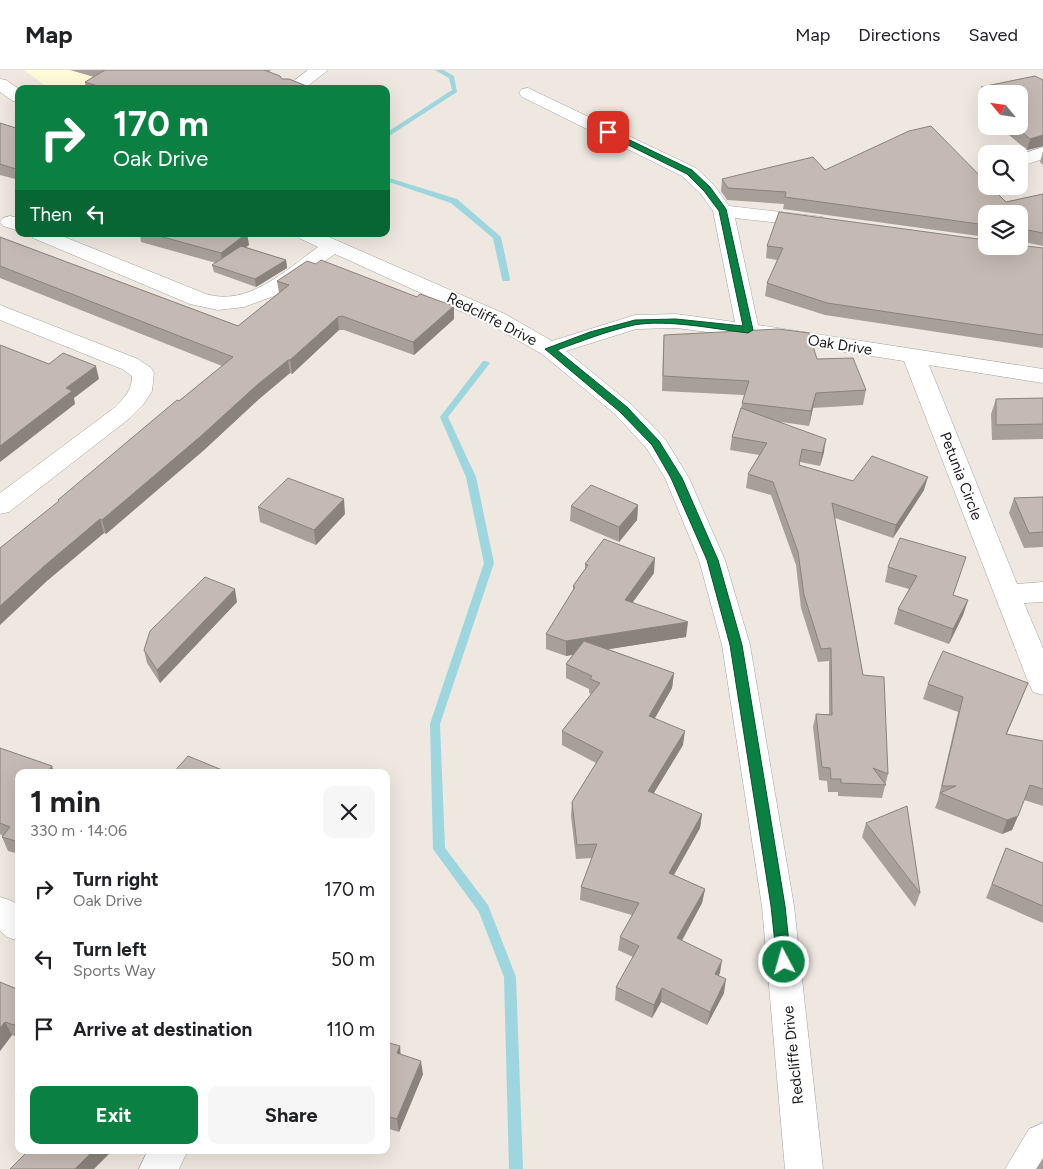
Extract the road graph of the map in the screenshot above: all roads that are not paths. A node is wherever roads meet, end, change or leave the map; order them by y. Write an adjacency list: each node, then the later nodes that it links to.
1 (319, 70): 3 (street)
2 (0, 84): 5 (street)
3 (298, 85)
4 (528, 93): 8 (street)
5 (15, 94)
6 (1043, 153): 7 (street)
7 (1028, 158)
8 (723, 211): 9 (street); 14 (street)
9 (834, 224)
10 (47, 237): 12 (street)
11 (313, 237): 12 (street, Redcliffe Drive)
12 (333, 246): 15 (street, Redcliffe Drive)
13 (0, 312): 18 (street)
14 (748, 330): 15 (street, Oak Drive); 16 (street, Oak Drive)
15 (550, 349): 27 (street, Redcliffe Drive)
16 (914, 357): 17 (street, Oak Drive); 20 (street, Petunia Circle)
17 (1043, 376)
18 (0, 506)
19 (1043, 592): 20 (street)
20 (1007, 594): 21 (street, Petunia Circle)
21 (1043, 684)
22 (0, 911): 23 (street)
23 (15, 924)
24 (1043, 1137): 28 (lane)
25 (167, 1154): 26 (street)
26 (158, 1169)
27 (804, 1169)
28 (1020, 1169)

